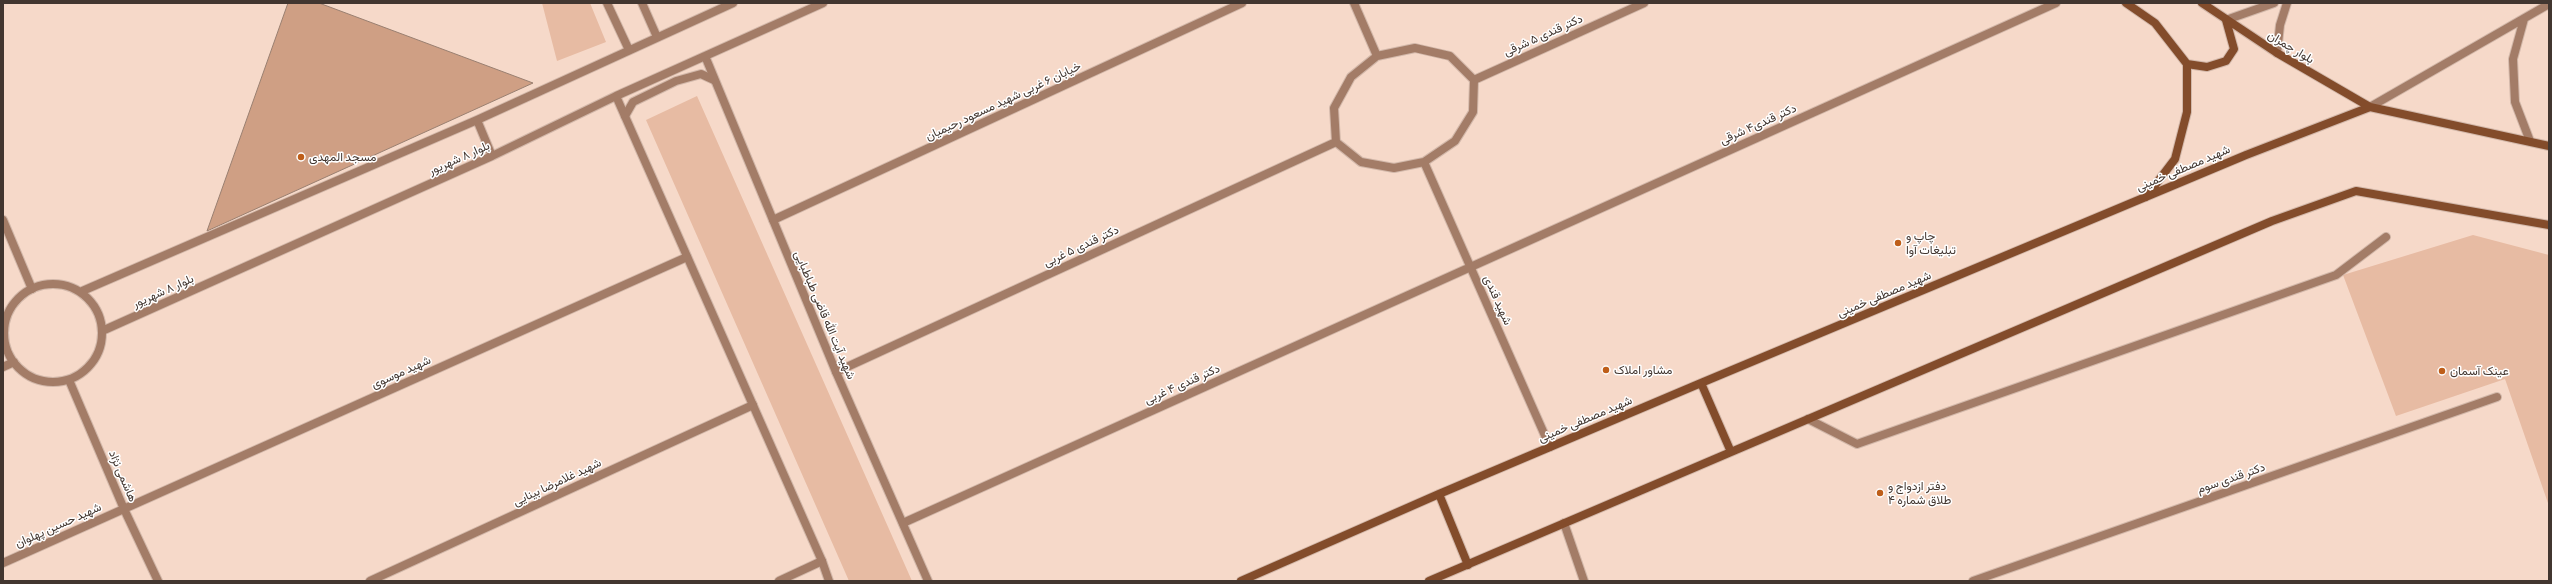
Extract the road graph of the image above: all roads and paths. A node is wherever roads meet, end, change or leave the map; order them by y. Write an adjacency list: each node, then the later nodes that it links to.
1 (607, 3): 17 (street)
2 (642, 3): 16 (street)
3 (733, 3): 16 (street)
4 (823, 3): 19 (street, بلوار ۸ شهریور)
5 (1242, 3): 35 (street, خیابان ۶ غربی شهید مسعود رحیمیان)
6 (1354, 3): 20 (street)
7 (1644, 3): 23 (street, دکتر قندی ۵ شرقی)
8 (2056, 3): 39 (street, دکتر قندی۴ شرقی)
9 (2126, 3): 21 (main road)
10 (2202, 3): 15 (main road, بلوار چمران)
11 (2274, 3): 15 (street)
12 (2288, 3): 18 (street)
13 (2549, 4): 14 (street)
14 (2524, 19): 25 (street); 28 (street)
15 (2226, 20): 18 (main road, بلوار چمران); 21 (main road)
16 (657, 37): 17 (street)
17 (629, 50): 27 (street)
18 (2277, 53): 25 (main road, بلوار چمران)
19 (705, 56): 22 (street, شهید آیت الله قاضی طباطبایی); 24 (street, بلوار ۸ شهریور)
20 (1377, 56): 23 (street); 29 (street)
21 (2187, 64): 33 (main road)
22 (714, 80): 26 (street); 35 (street, شهید آیت الله قاضی طباطبایی)
23 (1474, 80): 32 (street)
24 (616, 96): 26 (street); 31 (street, بلوار ۸ شهریور)
25 (2370, 107): 28 (main road); 33 (main road, شهید مصطفی خمینی)
26 (625, 116): 38 (street)
27 (478, 120): 31 (street); 41 (street)
28 (2530, 141): 30 (main road)
29 (1336, 142): 32 (street); 46 (street, دکتر قندی ۵ غربی)
30 (2549, 146)
31 (492, 156): 43 (street, بلوار ۸ شهریور)
32 (1424, 162): 39 (street, شهید قندی)
33 (2146, 197): 48 (main road, شهید مصطفی خمینی)
34 (3, 220): 40 (street)
35 (773, 220): 46 (street, شهید آیت الله قاضی طباطبایی)
36 (2549, 225): 51 (main road)
37 (2386, 237): 51 (street)
38 (687, 257): 50 (street); 55 (street, شهید موسوی)
39 (1470, 268): 52 (street, شهید قندی); 56 (street, دکتر قندی ۴ غربی)
40 (32, 289): 41 (street); 42 (street)
41 (80, 292): 43 (street)
42 (4, 329): 44 (street)
43 (102, 331): 47 (street)
44 (14, 362): 45 (street); 47 (street)
45 (3, 367)
46 (836, 372): 56 (street, شهید آیت الله قاضی طباطبایی)
47 (69, 380): 55 (street, هاشمی نژاد)
48 (1702, 383): 52 (main road, شهید مصطفی خمینی); 53 (main road)
49 (2497, 397): 69 (street, دکتر قندی سوم)
50 (753, 405): 58 (street); 62 (street, شهید غلامرضا بینایی)
51 (1808, 419): 53 (main road)
52 (1550, 447): 54 (main road, شهید مصطفی خمینی)
53 (1731, 452): 57 (main road)
54 (1438, 494): 60 (main road); 66 (main road, شهید مصطفی خمینی)
55 (124, 509): 59 (street, شهید حسین پهلوان); 61 (street, هاشمی نژاد)
56 (903, 523): 65 (street, شهید آیت الله قاضی طباطبایی)
57 (1564, 523): 60 (main road); 68 (street)
58 (822, 561): 63 (street); 64 (street)
59 (3, 563)
60 (1468, 564): 67 (main road)
61 (158, 581)
62 (370, 581)
63 (779, 581)
64 (829, 581)
65 (928, 581)
66 (1241, 581)
67 (1429, 581)
68 (1584, 581)
69 (1973, 581)

